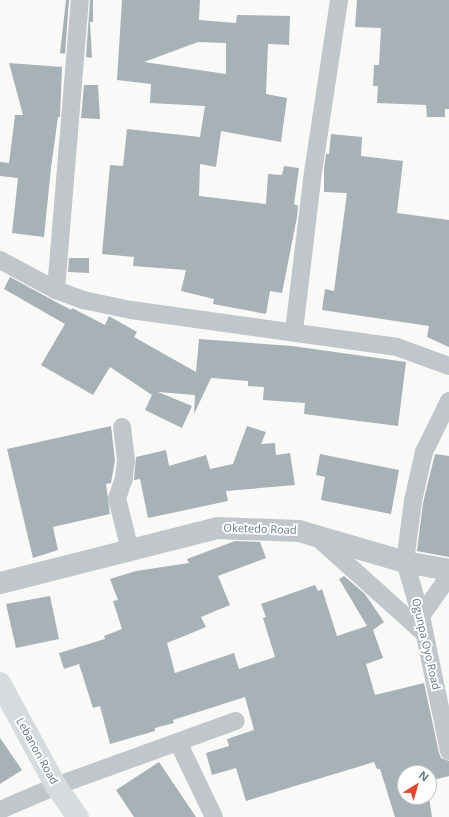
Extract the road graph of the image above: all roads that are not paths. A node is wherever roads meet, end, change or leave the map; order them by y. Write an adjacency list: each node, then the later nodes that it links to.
1 (80, 0): 4 (street)
2 (339, 0): 5 (street)
3 (0, 260): 4 (street)
4 (56, 290): 5 (street)
5 (294, 331): 6 (street)
6 (449, 366)
7 (449, 401): 11 (street)
8 (122, 427): 10 (street)
9 (315, 535): 10 (street, Oketedo Road); 11 (street, Oketedo Road); 15 (street)
10 (130, 550): 14 (street, Oketedo Road)
11 (405, 562): 12 (street, Oketedo Road); 15 (street, Ogunpa Oyo Road)
12 (449, 570)
13 (449, 576): 15 (street)
14 (0, 583)
15 (423, 625): 19 (street, Ogunpa Oyo Road)
16 (0, 683): 20 (main road, Lebanon Road)
17 (236, 721): 18 (street)
18 (178, 742): 20 (street); 23 (street)
19 (449, 751)
20 (56, 786): 21 (street); 22 (main road, Lebanon Road)
21 (0, 810)
22 (78, 817)
23 (214, 817)

